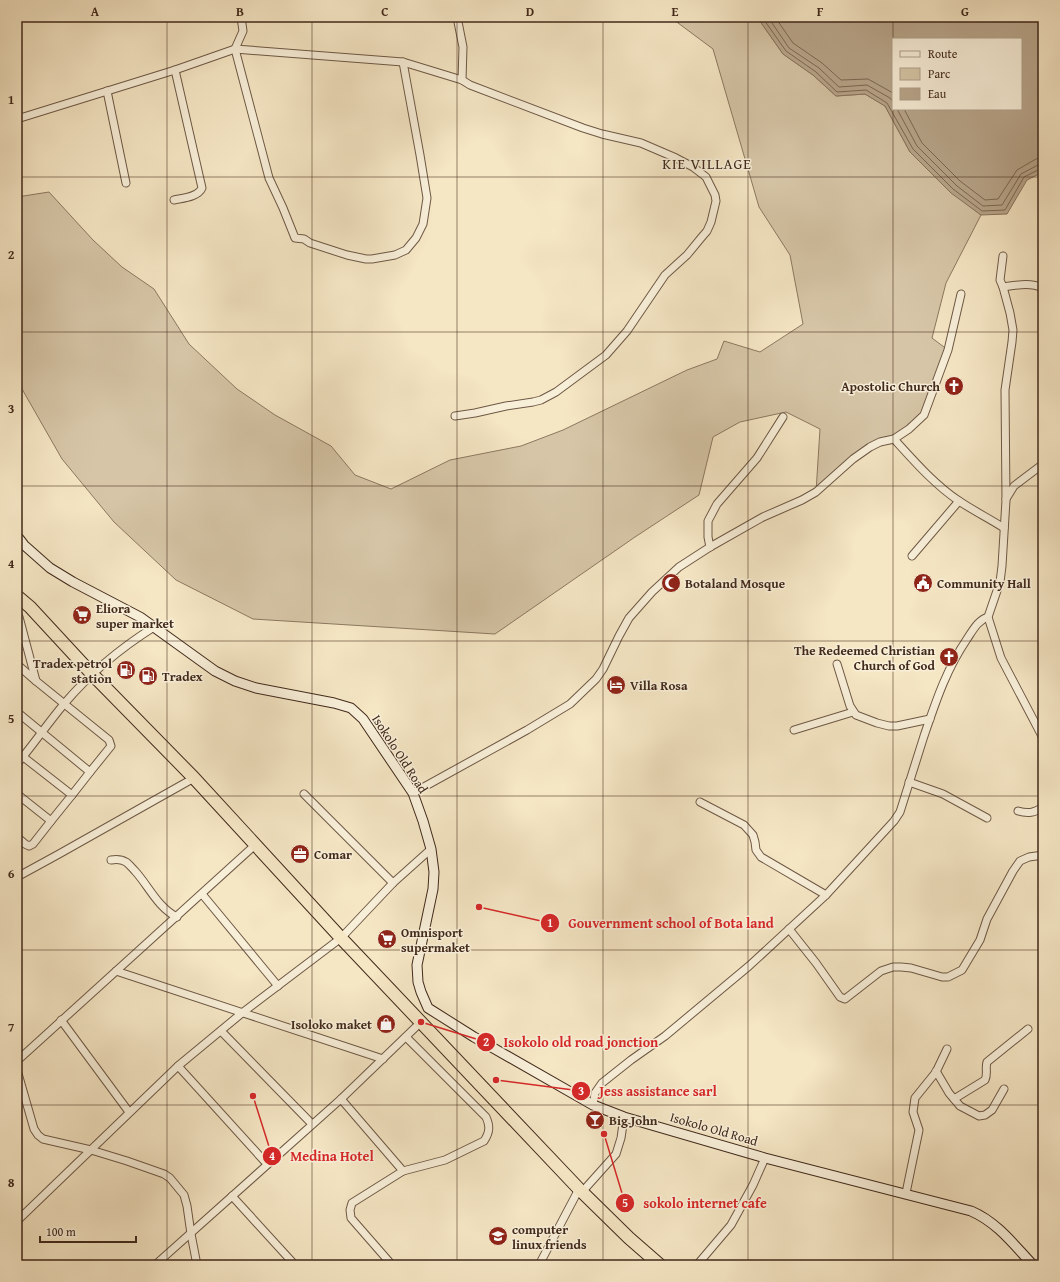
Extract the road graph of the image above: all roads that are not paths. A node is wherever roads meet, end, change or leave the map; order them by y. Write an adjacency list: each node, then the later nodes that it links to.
1 (241, 17): 3 (street)
2 (457, 17): 6 (street)
3 (235, 49): 4 (street); 4 (street); 5 (street)
4 (403, 62): 6 (street)
5 (175, 70): 7 (street); 10 (street)
6 (462, 80): 15 (street)
7 (107, 91): 8 (street); 9 (street)
8 (17, 119)
9 (126, 183)
10 (174, 200)
11 (1003, 256): 12 (street)
12 (1003, 287): 13 (street); 19 (street)
13 (1043, 288)
14 (961, 294): 17 (street)
15 (454, 416)
16 (783, 417): 23 (street)
17 (894, 439): 20 (street); 23 (street)
18 (1043, 464): 19 (street)
19 (1006, 500): 21 (street)
20 (959, 501): 21 (street); 24 (street)
21 (1004, 528): 28 (street)
22 (17, 536): 29 (street, Isokolo Old Road)
23 (710, 546): 47 (street)
24 (912, 556)
25 (17, 596): 26 (highway)
26 (30, 607): 27 (street); 32 (highway)
27 (18, 616): 33 (street)
28 (988, 617): 37 (street); 40 (street)
29 (154, 627): 32 (street); 47 (street, Isokolo Old Road)
30 (837, 664): 36 (street)
31 (17, 667): 33 (street)
32 (92, 674): 34 (street); 45 (highway)
33 (36, 681): 34 (street)
34 (64, 704): 39 (street); 44 (street)
35 (17, 712): 39 (street)
36 (853, 712): 37 (street); 38 (street)
37 (930, 719): 46 (street)
38 (794, 730)
39 (42, 733): 42 (street); 44 (street)
40 (1043, 738)
41 (17, 752): 42 (street)
42 (23, 757): 43 (street); 49 (street)
43 (17, 764)
44 (90, 772): 49 (street)
45 (194, 778): 57 (highway); 61 (street)
46 (909, 782): 54 (street); 64 (street)
47 (413, 793): 58 (street, Isokolo Old Road)
48 (304, 794): 62 (street)
49 (72, 795): 55 (street)
50 (18, 796): 55 (street)
51 (700, 802): 64 (street)
52 (1043, 807): 53 (street)
53 (1018, 811)
54 (987, 818)
55 (51, 821): 56 (street)
56 (17, 836)
57 (254, 845): 63 (street); 67 (highway)
58 (431, 849): 62 (street); 70 (street, Isokolo Old Road)
59 (1043, 855): 66 (street)
60 (111, 860): 65 (street)
61 (17, 876)
62 (393, 883): 67 (street)
63 (202, 894): 65 (street); 69 (street)
64 (826, 895): 66 (street)
65 (177, 917): 68 (street)
66 (789, 929): 86 (street)
67 (341, 938): 69 (street); 72 (highway)
68 (116, 971): 71 (street); 73 (street)
69 (278, 986): 71 (street)
70 (428, 1008): 72 (street); 86 (street, Isokolo Old Road)
71 (242, 1013): 75 (street); 78 (street)
72 (418, 1019): 76 (street); 94 (highway)
73 (61, 1020): 79 (street); 87 (street)
74 (1028, 1029): 85 (street)
75 (221, 1030): 80 (street); 89 (street)
76 (406, 1037): 78 (street); 93 (street)
77 (947, 1049): 82 (street)
78 (383, 1059): 84 (street)
79 (17, 1061)
80 (178, 1066): 87 (street); 92 (street)
81 (17, 1070): 90 (street)
82 (936, 1071): 85 (street); 95 (street)
83 (1004, 1089): 85 (street)
84 (342, 1099): 89 (street); 93 (street)
85 (954, 1099)
86 (593, 1105): 88 (street, Isokolo Old Road)
87 (129, 1112): 90 (street)
88 (624, 1117): 91 (street, Isokolo Old Road); 94 (street)
89 (312, 1124): 92 (street)
90 (91, 1150): 97 (street); 98 (street)
91 (765, 1158): 95 (street, Isokolo Old Road); 105 (street)
92 (267, 1164): 96 (street)
93 (403, 1171): 102 (street)
94 (581, 1190): 103 (street); 104 (highway)
95 (906, 1193): 106 (street, Isokolo Old Road)
96 (232, 1196): 98 (street); 101 (street)
97 (17, 1221)
98 (191, 1234): 99 (street); 100 (street)
99 (155, 1265)
100 (197, 1265)
101 (295, 1265)
102 (392, 1265)
103 (540, 1265)
104 (660, 1265)
105 (697, 1265)
106 (1033, 1265)

